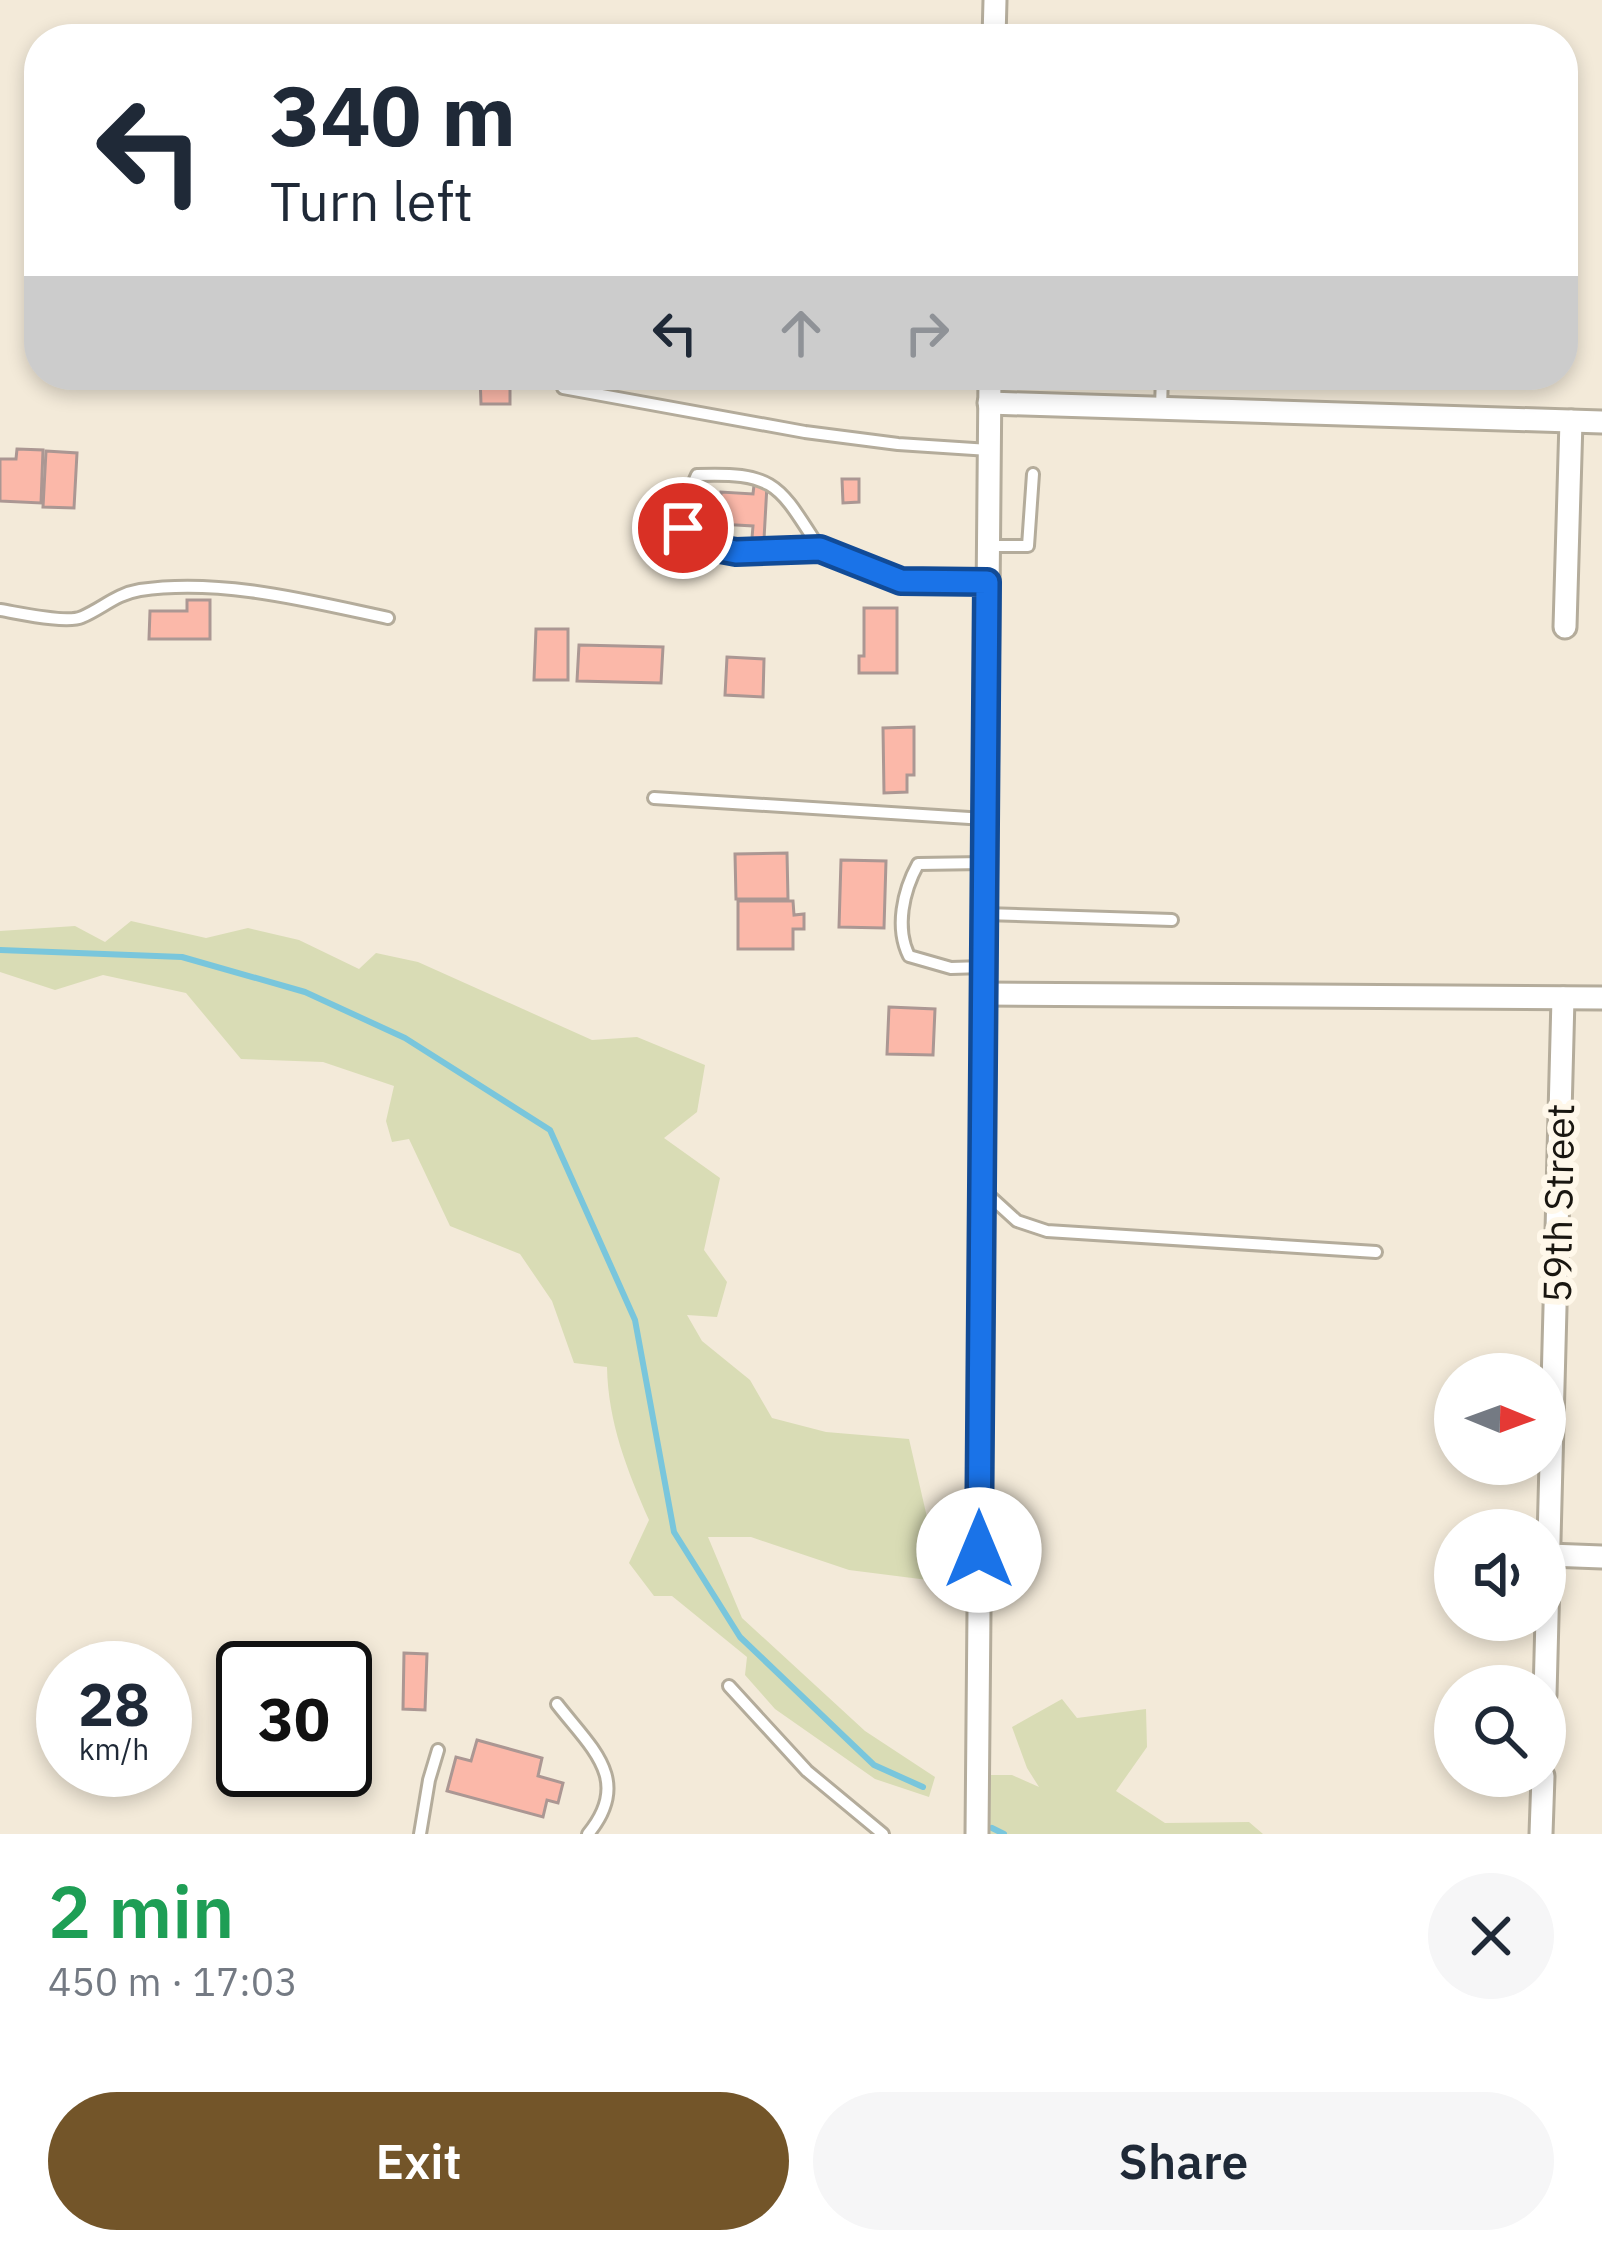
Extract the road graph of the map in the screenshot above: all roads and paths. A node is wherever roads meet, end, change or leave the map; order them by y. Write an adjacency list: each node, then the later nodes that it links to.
1 (573, 390): 8 (lane)
2 (989, 390): 4 (street)
3 (1162, 390): 5 (lane)
4 (989, 403): 5 (street); 8 (street)
5 (1161, 408): 6 (street)
6 (1571, 422): 7 (street); 15 (street)
7 (1602, 422)
8 (989, 450): 10 (street)
9 (1033, 475): 10 (lane)
10 (988, 546): 12 (street)
11 (820, 549): 11 (lane); 12 (lane)
12 (987, 582): 17 (street)
13 (0, 610): 14 (lane)
14 (388, 618)
15 (1565, 627)
16 (654, 798): 17 (lane)
17 (985, 819): 18 (street)
18 (984, 862): 19 (street); 21 (lane)
19 (984, 914): 20 (lane); 21 (street)
20 (1172, 920)
21 (983, 967): 22 (street)
22 (983, 994): 23 (street); 25 (street)
23 (1563, 998): 24 (street); 27 (street, 59th Street)
24 (1602, 998)
25 (982, 1189): 26 (lane); 37 (street)
26 (1376, 1252)
27 (1550, 1509)
28 (1566, 1556): 29 (street)
29 (1602, 1557)
30 (729, 1686): 36 (lane)
31 (556, 1704): 35 (lane)
32 (438, 1750): 34 (lane)
33 (1542, 1797): 38 (street)
34 (420, 1834)
35 (588, 1834)
36 (883, 1834)
37 (977, 1834)
38 (1541, 1834)

